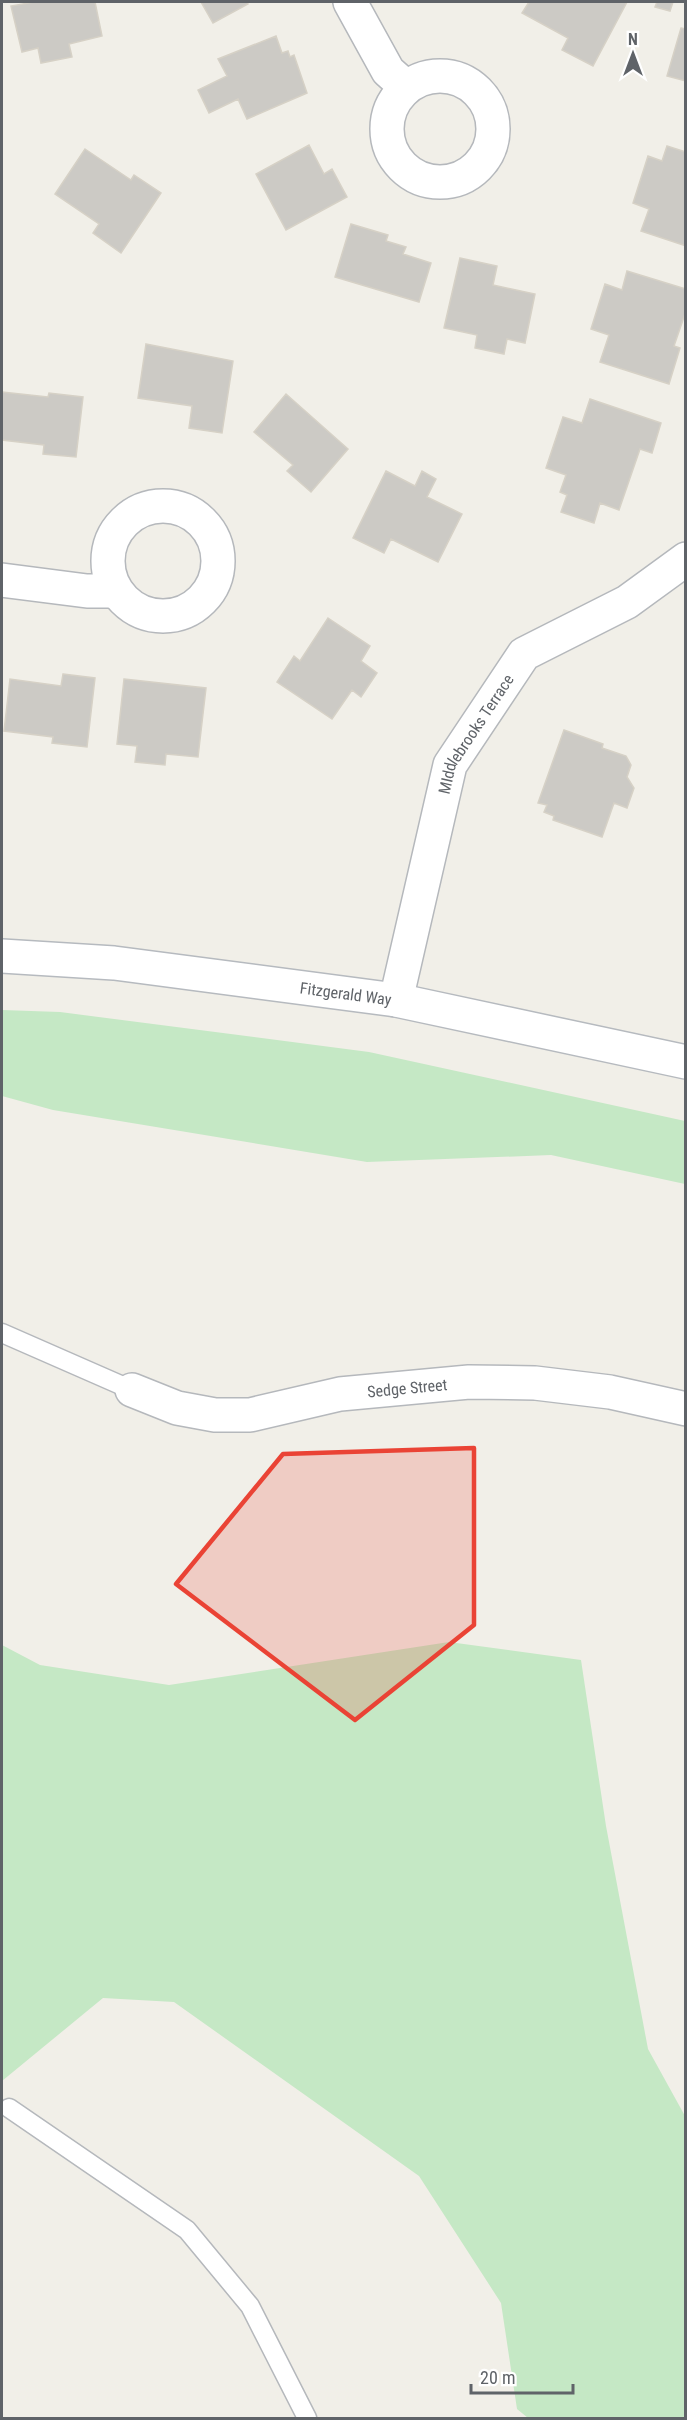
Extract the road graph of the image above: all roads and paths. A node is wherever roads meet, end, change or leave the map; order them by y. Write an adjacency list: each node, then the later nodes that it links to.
1 (350, 2): 2 (street)
2 (406, 87)
3 (686, 559): 7 (street, MIddlebrooks Terrace)
4 (2, 580): 5 (street)
5 (116, 591)
6 (2, 956): 7 (street, Fitzgerald Way)
7 (396, 1000): 8 (street, Fitzgerald Way)
8 (686, 1062)
9 (2, 1333): 10 (lane)
10 (132, 1390): 11 (street, Sedge Street)
11 (686, 1408)
12 (9, 2108): 13 (lane)
13 (308, 2418)

